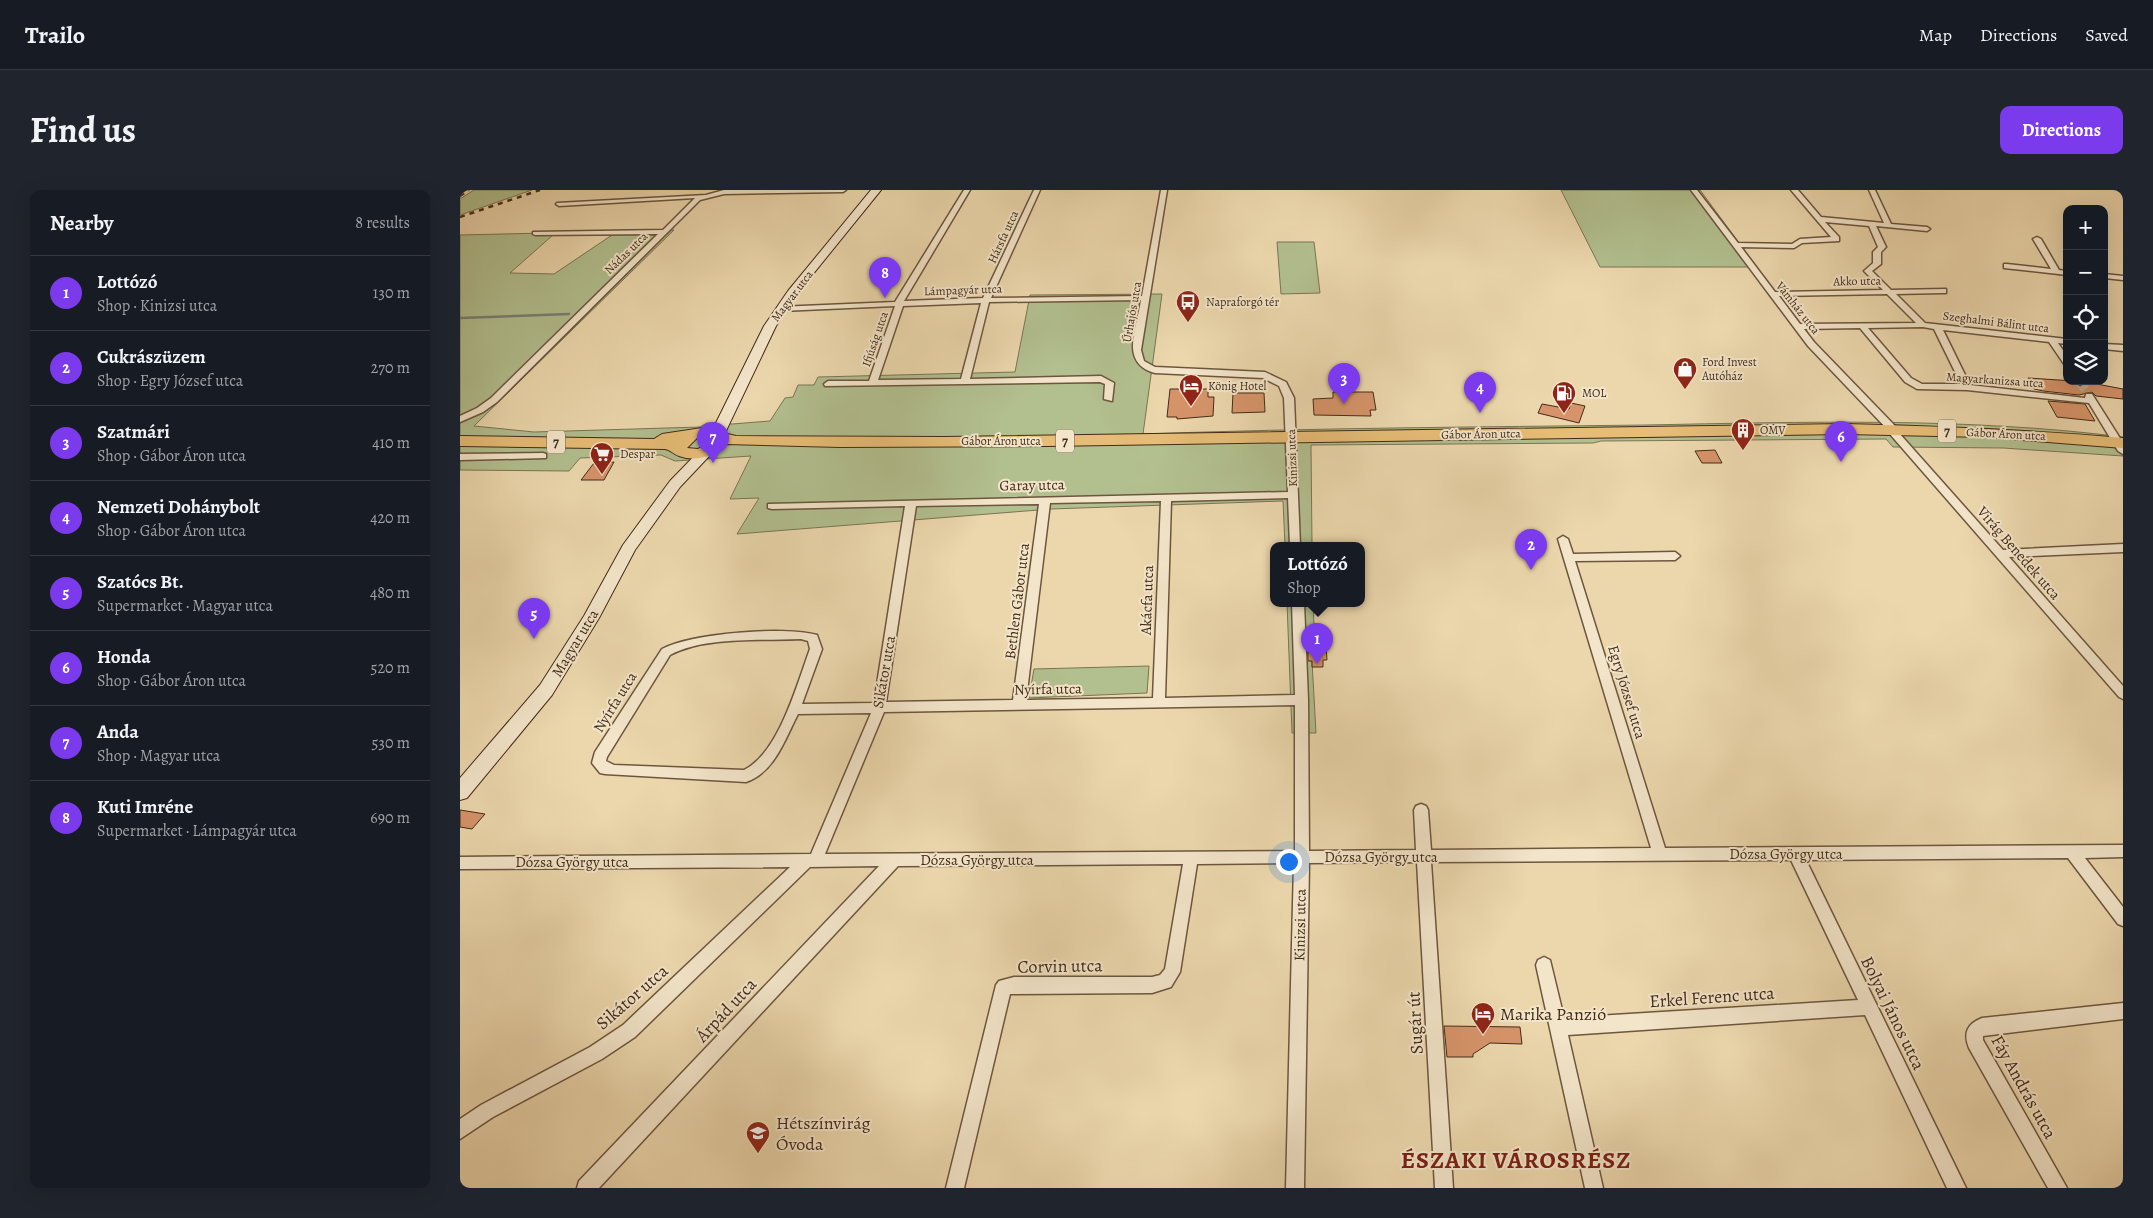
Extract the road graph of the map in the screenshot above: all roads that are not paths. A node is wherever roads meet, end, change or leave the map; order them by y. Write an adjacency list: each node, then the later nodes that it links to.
1 (843, 190): 9 (street)
2 (876, 190): 30 (main road, Magyar utca)
3 (967, 190): 29 (street, Ifjúság utca)
4 (1038, 190): 28 (street, Hársfa utca)
5 (1164, 190): 27 (street, Űrhajós utca)
6 (1694, 190): 18 (street, Vámház utca)
7 (1794, 190): 11 (street)
8 (1872, 190): 13 (street)
9 (703, 196): 10 (street); 15 (street, Nádas utca)
10 (559, 204)
11 (1819, 219): 12 (street); 18 (street)
12 (1871, 223): 13 (street); 25 (street)
13 (1888, 225): 14 (street)
14 (1927, 228)
15 (664, 232): 16 (street); 47 (street, Nádas utca)
16 (535, 233)
17 (2037, 239): 20 (street)
18 (1735, 245): 26 (street, Vámház utca)
19 (2007, 266): 20 (street)
20 (2056, 272): 21 (street)
21 (2063, 273)
22 (2108, 276): 23 (street)
23 (2123, 278)
24 (1943, 291): 25 (street, Akko utca)
25 (1890, 292): 26 (street, Akko utca); 33 (street)
26 (1772, 294): 31 (street, Vámház utca)
27 (1147, 298): 28 (street, Lámpagyár utca); 40 (street, Űrhajós utca)
28 (986, 300): 29 (street, Lámpagyár utca); 41 (street, Hársfa utca)
29 (899, 304): 30 (street, Lámpagyár utca); 42 (street, Ifjúság utca)
30 (781, 309): 46 (main road, Magyar utca)
31 (1797, 326): 32 (street, Szeghalmi Bálint utca); 48 (street, Vámház utca)
32 (1862, 326): 33 (street, Szeghalmi Bálint utca); 44 (street, Magyarkanizsa utca)
33 (1923, 326): 34 (street, Szeghalmi Bálint utca)
34 (1938, 328): 35 (street, Szeghalmi Bálint utca); 44 (street)
35 (2052, 341): 36 (street, Szeghalmi Bálint utca); 39 (street)
36 (2063, 342)
37 (2108, 346): 38 (street)
38 (2123, 348)
39 (2063, 356)
40 (1274, 378): 49 (street, Kinizsi utca)
41 (965, 381): 42 (street); 45 (street)
42 (873, 383): 43 (street)
43 (828, 384)
44 (1967, 388): 53 (street, Magyarkanizsa utca)
45 (1109, 399)
46 (727, 413): 51 (main road); 52 (main road, Magyar utca)
47 (460, 418)
48 (1894, 431): 49 (main road, Gábor Áron utca / 7); 53 (main road, Gábor Áron utca / 7); 65 (street, Virág Benedek utca)
49 (1292, 436): 52 (main road, Gábor Áron utca / 7); 57 (street, Kinizsi utca)
50 (460, 441): 51 (main road, 7)
51 (687, 443): 52 (main road, 7); 52 (main road, 7); 56 (main road, Magyar utca)
52 (714, 443): 56 (main road, Magyar utca)
53 (2121, 446)
54 (543, 456): 55 (street)
55 (460, 457)
56 (675, 484): 75 (main road, Magyar utca)
57 (1293, 495): 58 (street, Garay utca); 63 (street, Kinizsi utca)
58 (1166, 497): 59 (street, Garay utca); 71 (street, Akácfa utca)
59 (1045, 500): 60 (street, Garay utca); 72 (street, Bethlen Gábor utca)
60 (911, 503): 61 (street, Garay utca); 73 (street, Sikátor utca)
61 (772, 506)
62 (1563, 539): 67 (street, Egry József utca)
63 (1295, 542)
64 (2123, 548): 65 (street)
65 (2000, 554): 69 (street, Virág Benedek utca)
66 (1675, 556): 67 (street)
67 (1569, 558): 80 (street, Egry József utca)
68 (1298, 607): 70 (street, Kinizsi utca)
69 (2123, 694)
70 (1302, 700): 71 (street, Nyírfa utca); 81 (street, Kinizsi utca)
71 (1159, 703): 72 (street, Nyírfa utca)
72 (1019, 706): 73 (street, Nyírfa utca)
73 (879, 709): 74 (street, Nyírfa utca); 85 (street, Sikátor utca)
74 (794, 710): 74 (street, Nyírfa utca)
75 (460, 792)
76 (1421, 810): 82 (street, Sugár út)
77 (2123, 851): 78 (street, Dózsa György utca)
78 (2072, 852): 79 (street, Dózsa György utca); 87 (street)
79 (1796, 854): 80 (street, Dózsa György utca); 89 (street, Bolyai János utca)
80 (1660, 855): 82 (street, Dózsa György utca)
81 (1302, 857): 82 (street, Dózsa György utca); 83 (street, Dózsa György utca); 95 (street, Kinizsi utca)
82 (1426, 857): 96 (street, Sugár út)
83 (1190, 859): 84 (street, Dózsa György utca); 94 (street, Corvin utca)
84 (894, 860): 85 (street, Dózsa György utca); 93 (street, Árpád utca)
85 (811, 861): 86 (street, Dózsa György utca); 92 (street, Sikátor utca)
86 (460, 863)
87 (2123, 919)
88 (1544, 965): 91 (street)
89 (1868, 1007): 91 (street, Erkel Ferenc utca); 98 (street, Bolyai János utca)
90 (2123, 1011): 99 (street, Fáy András utca)
91 (1558, 1027): 97 (street)
92 (460, 1130)
93 (586, 1188)
94 (955, 1188)
95 (1295, 1188)
96 (1444, 1188)
97 (1594, 1188)
98 (1957, 1188)
99 (2058, 1188)

